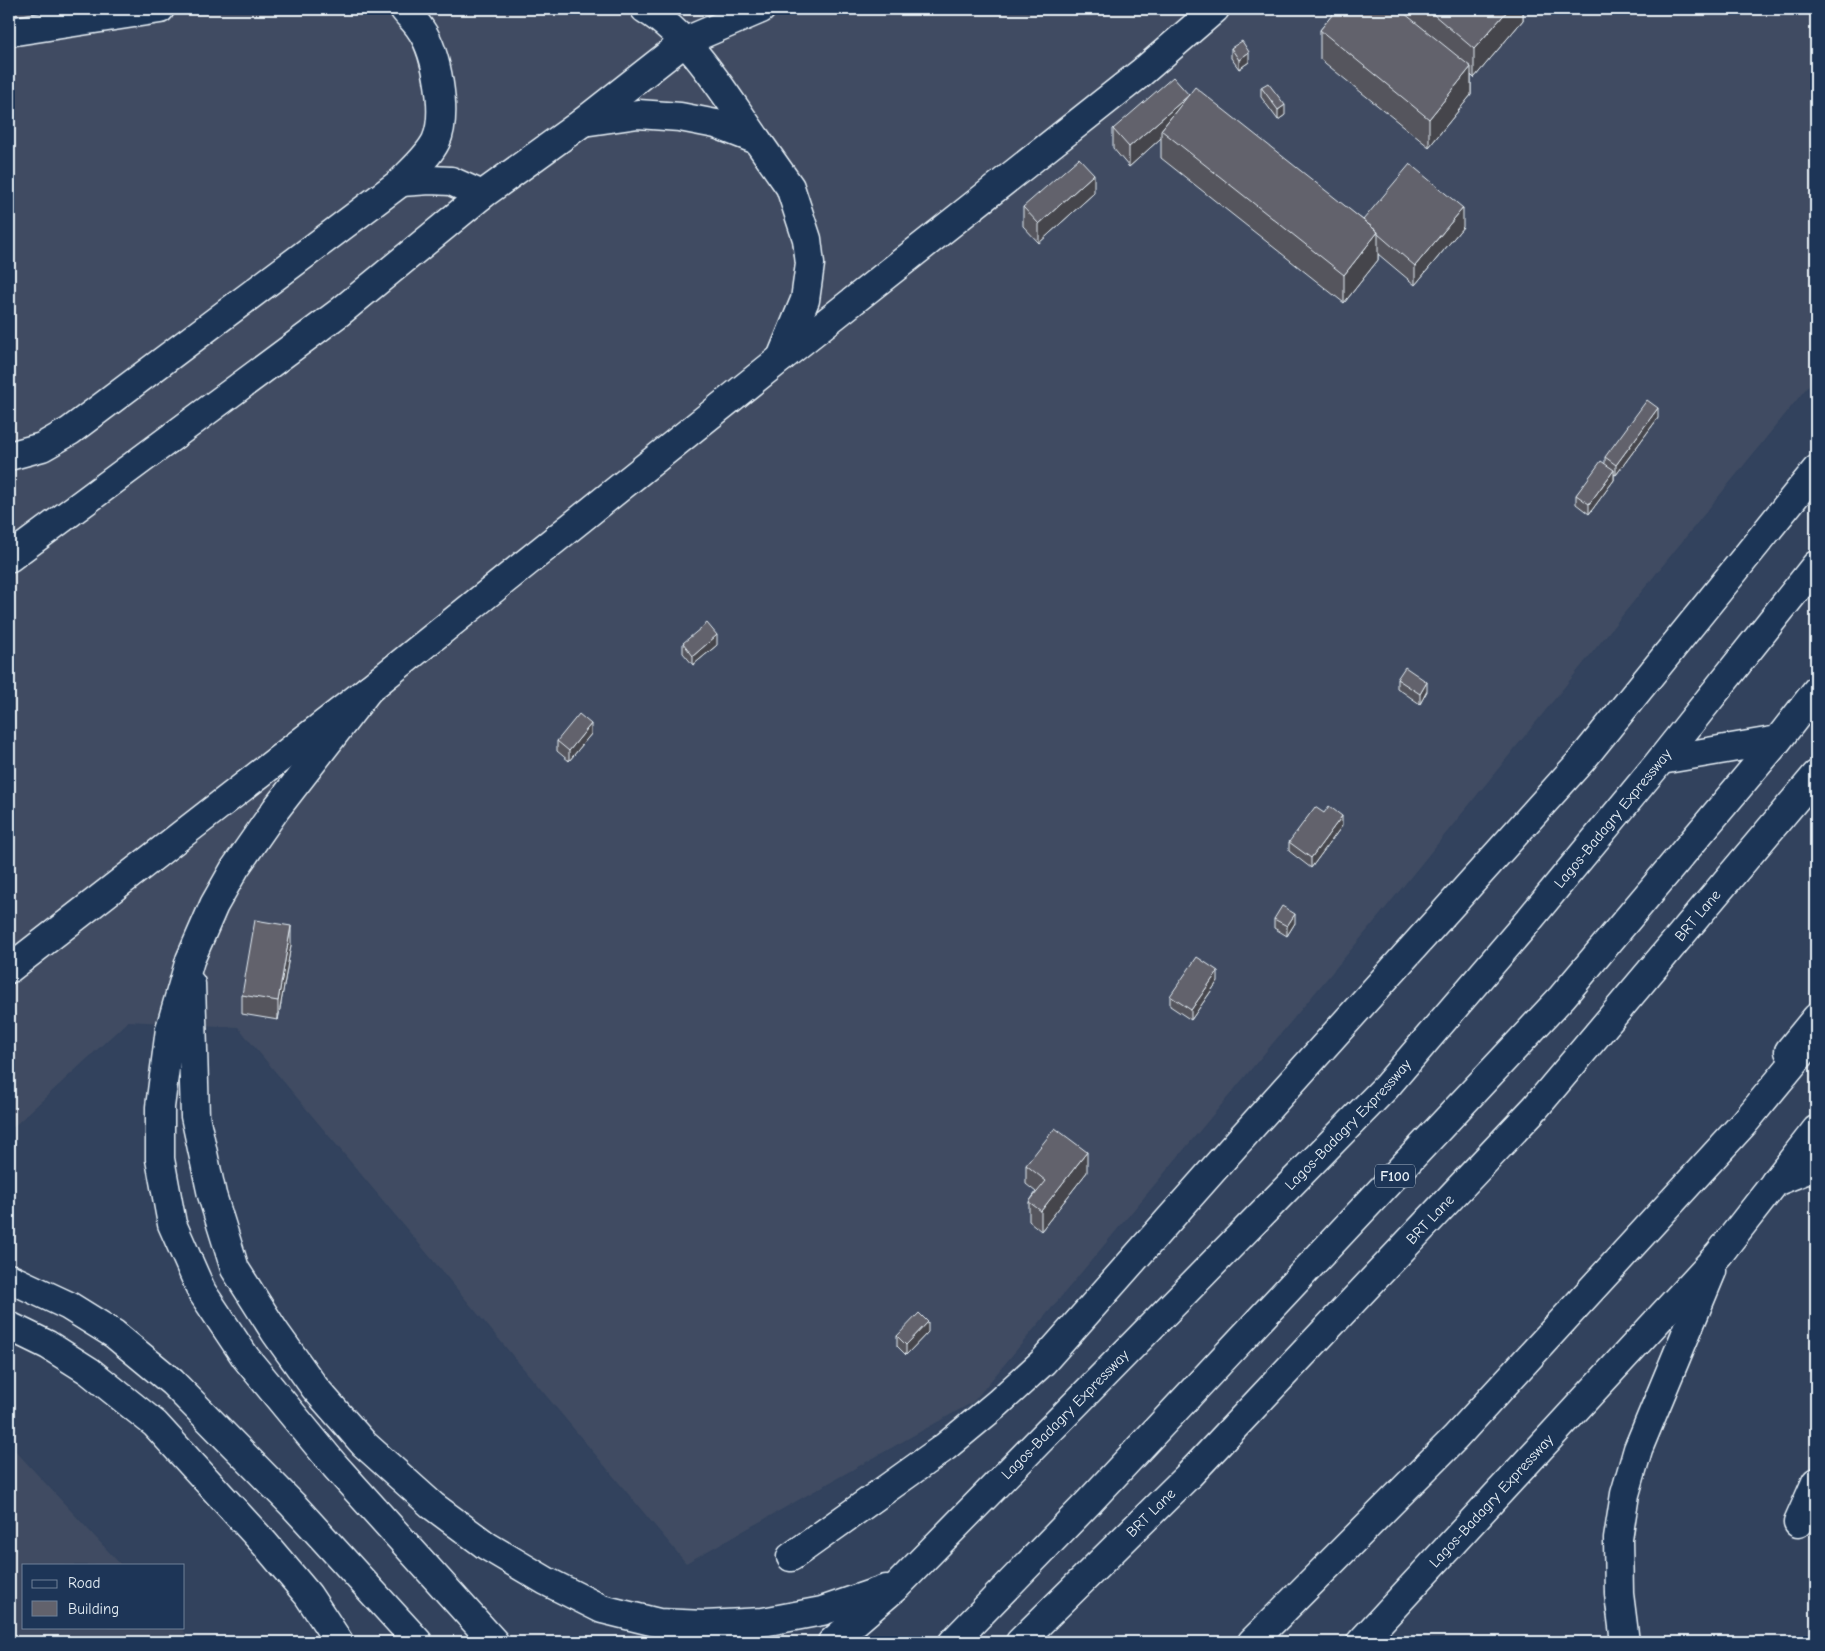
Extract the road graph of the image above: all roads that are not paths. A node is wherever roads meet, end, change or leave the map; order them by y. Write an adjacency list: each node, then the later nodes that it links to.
1 (160, 9): 6 (main road)
2 (404, 9): 10 (main road)
3 (645, 9): 7 (main road)
4 (761, 9): 7 (main road)
5 (1215, 9): 12 (main road)
6 (9, 32)
7 (686, 41): 8 (main road); 9 (main road)
8 (583, 122): 9 (main road); 11 (main road)
9 (757, 140): 12 (main road)
10 (401, 182): 11 (main road); 13 (main road)
11 (482, 196): 15 (main road)
12 (780, 359): 17 (main road)
13 (9, 456)
14 (1816, 470): 34 (main road)
15 (9, 558)
16 (1816, 565): 20 (main road, Lagos-Badagry Expressway)
17 (369, 689): 22 (main road); 23 (main road)
18 (1816, 691): 19 (main road, F100)
19 (1778, 740): 20 (main road); 40 (main road, F100)
20 (1661, 760): 35 (main road, Lagos-Badagry Expressway)
21 (1816, 775): 41 (main road, BRT Lane)
22 (190, 960): 35 (main road); 38 (main road)
23 (9, 969)
24 (1816, 1018): 42 (main road)
25 (1816, 1036): 43 (main road)
26 (1816, 1130): 28 (main road, Lagos-Badagry Expressway)
27 (1816, 1166): 28 (main road)
28 (1776, 1182): 29 (main road, Lagos-Badagry Expressway)
29 (1719, 1254): 44 (main road, Lagos-Badagry Expressway); 45 (main road)
30 (9, 1278): 37 (main road)
31 (9, 1326): 36 (main road)
32 (1816, 1482): 33 (main road)
33 (1798, 1524)
34 (791, 1557)
35 (896, 1586): 39 (main road, Lagos-Badagry Expressway)
36 (339, 1642)
37 (418, 1642)
38 (494, 1642)
39 (832, 1642)
40 (953, 1642)
41 (1020, 1642)
42 (1240, 1642)
43 (1252, 1642)
44 (1361, 1642)
45 (1625, 1642)

